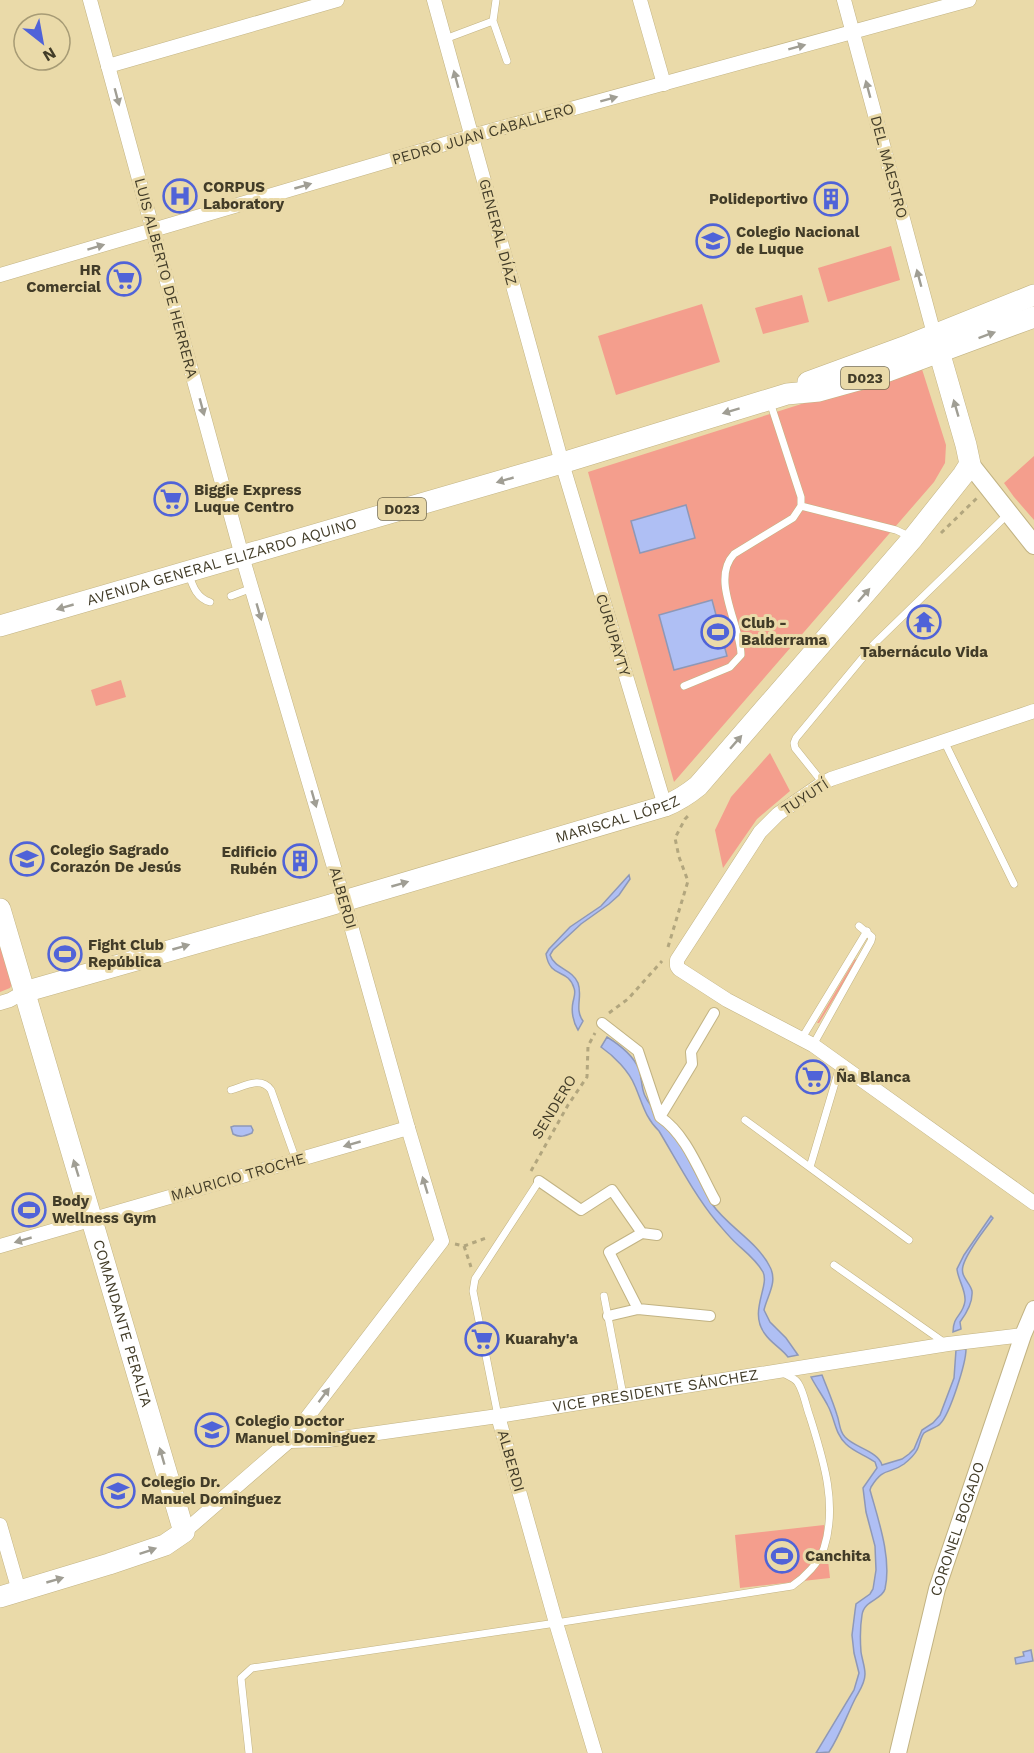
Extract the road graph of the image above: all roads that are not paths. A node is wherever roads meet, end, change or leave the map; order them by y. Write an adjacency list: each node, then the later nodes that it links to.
1 (90, 0): 13 (street, LUIS ALBERTO DE HERRERA)
2 (337, 0): 13 (street)
3 (434, 0): 11 (street, GENERAL DÍAZ)
4 (496, 0): 9 (lane)
5 (640, 0): 14 (street)
6 (844, 0): 10 (street, DEL MAESTRO)
7 (969, 0): 8 (street, PEDRO JUAN CABALLERO)
8 (934, 5): 10 (street, PEDRO JUAN CABALLERO)
9 (493, 21): 11 (lane); 12 (lane)
10 (852, 32): 14 (street, PEDRO JUAN CABALLERO, one-way to 10); 20 (street, DEL MAESTRO, one-way to 10)
11 (445, 39): 15 (street, GENERAL DÍAZ, one-way to 11)
12 (507, 61)
13 (108, 66): 16 (street, LUIS ALBERTO DE HERRERA, one-way to 16)
14 (664, 84): 15 (street, PEDRO JUAN CABALLERO, one-way to 14)
15 (472, 136): 16 (street, PEDRO JUAN CABALLERO, one-way to 15); 22 (street, GENERAL DÍAZ)
16 (153, 230): 17 (street, PEDRO JUAN CABALLERO, one-way to 16); 28 (street, LUIS ALBERTO DE HERRERA, one-way to 28)
17 (0, 275)
18 (1034, 296): 20 (main road, AVENIDA GENERAL ELIZARDO AQUINO / D023)
19 (1034, 317): 20 (main road, AVENIDA GENERAL ELIZARDO AQUINO / D023, one-way to 19)
20 (937, 343): 21 (main road, AVENIDA GENERAL ELIZARDO AQUINO / D023); 23 (main road, one-way to 20)
21 (778, 397): 22 (main road, AVENIDA GENERAL ELIZARDO AQUINO / D023, one-way to 22); 24 (lane)
22 (562, 463): 28 (main road, AVENIDA GENERAL ELIZARDO AQUINO / D023, one-way to 28); 38 (street, CURUPAYTY)
23 (970, 464): 25 (main road); 26 (main road, MARISCAL LÓPEZ)
24 (801, 506): 26 (lane); 34 (lane)
25 (1009, 513): 27 (main road); 37 (lane)
26 (914, 538): 38 (main road, MARISCAL LÓPEZ, one-way to 26)
27 (1034, 544)
28 (243, 556): 29 (main road, AVENIDA GENERAL ELIZARDO AQUINO / D023); 30 (street, ALBERDI)
29 (188, 572): 32 (lane); 33 (main road, AVENIDA GENERAL ELIZARDO AQUINO / D023, one-way to 33)
30 (252, 588): 31 (lane); 40 (street, ALBERDI, one-way to 40)
31 (231, 596)
32 (210, 602)
33 (0, 626)
34 (684, 686)
35 (1034, 711): 36 (street, TUYUTÍ)
36 (944, 741): 37 (street, TUYUTÍ); 39 (lane)
37 (823, 783): 48 (street, TUYUTÍ)
38 (664, 806): 40 (main road, MARISCAL LÓPEZ, one-way to 38)
39 (1014, 884)
40 (344, 901): 44 (main road, MARISCAL LÓPEZ, one-way to 40); 53 (street, ALBERDI)
41 (0, 909): 44 (main road, COMANDANTE PERALTA)
42 (859, 926): 43 (lane)
43 (867, 931): 48 (lane); 48 (lane)
44 (24, 992): 45 (street, MARISCAL LÓPEZ); 59 (main road, COMANDANTE PERALTA, one-way to 44)
45 (0, 1003)
46 (714, 1013): 51 (street)
47 (602, 1023): 51 (street)
48 (807, 1042): 49 (street)
49 (840, 1066): 55 (lane); 58 (street)
50 (231, 1090): 54 (lane)
51 (660, 1117): 57 (street)
52 (745, 1120): 55 (lane)
53 (408, 1128): 54 (street, MAURICIO TROCHE, one-way to 54); 75 (street, ALBERDI, one-way to 53)
54 (296, 1160): 59 (street, MAURICIO TROCHE)
55 (810, 1167): 62 (lane)
56 (539, 1180): 60 (street); 74 (lane, ALBERDI)
57 (715, 1200)
58 (1034, 1203)
59 (92, 1220): 63 (street, MAURICIO TROCHE, one-way to 63); 77 (main road, COMANDANTE PERALTA, one-way to 59)
60 (642, 1233): 61 (street); 67 (street)
61 (657, 1235)
62 (909, 1240)
63 (0, 1246)
64 (834, 1265): 71 (lane)
65 (604, 1296): 68 (lane)
66 (1034, 1309): 70 (street, CORONEL BOGADO)
67 (638, 1310): 68 (street); 69 (street)
68 (608, 1316): 73 (lane)
69 (710, 1316)
70 (1023, 1335): 71 (street, VICE PRESIDENTE SÁNCHEZ); 82 (street, CORONEL BOGADO)
71 (950, 1344): 72 (street, VICE PRESIDENTE SÁNCHEZ)
72 (784, 1371): 73 (street, VICE PRESIDENTE SÁNCHEZ); 79 (lane)
73 (623, 1395): 74 (street, VICE PRESIDENTE SÁNCHEZ)
74 (498, 1416): 75 (street, VICE PRESIDENTE SÁNCHEZ); 79 (street, ALBERDI)
75 (289, 1441): 77 (street)
76 (0, 1525): 78 (street)
77 (184, 1532): 78 (main road, one-way to 77)
78 (10, 1594)
79 (556, 1623): 80 (lane); 81 (street, ALBERDI)
80 (249, 1753)
81 (596, 1753)
82 (898, 1753)

